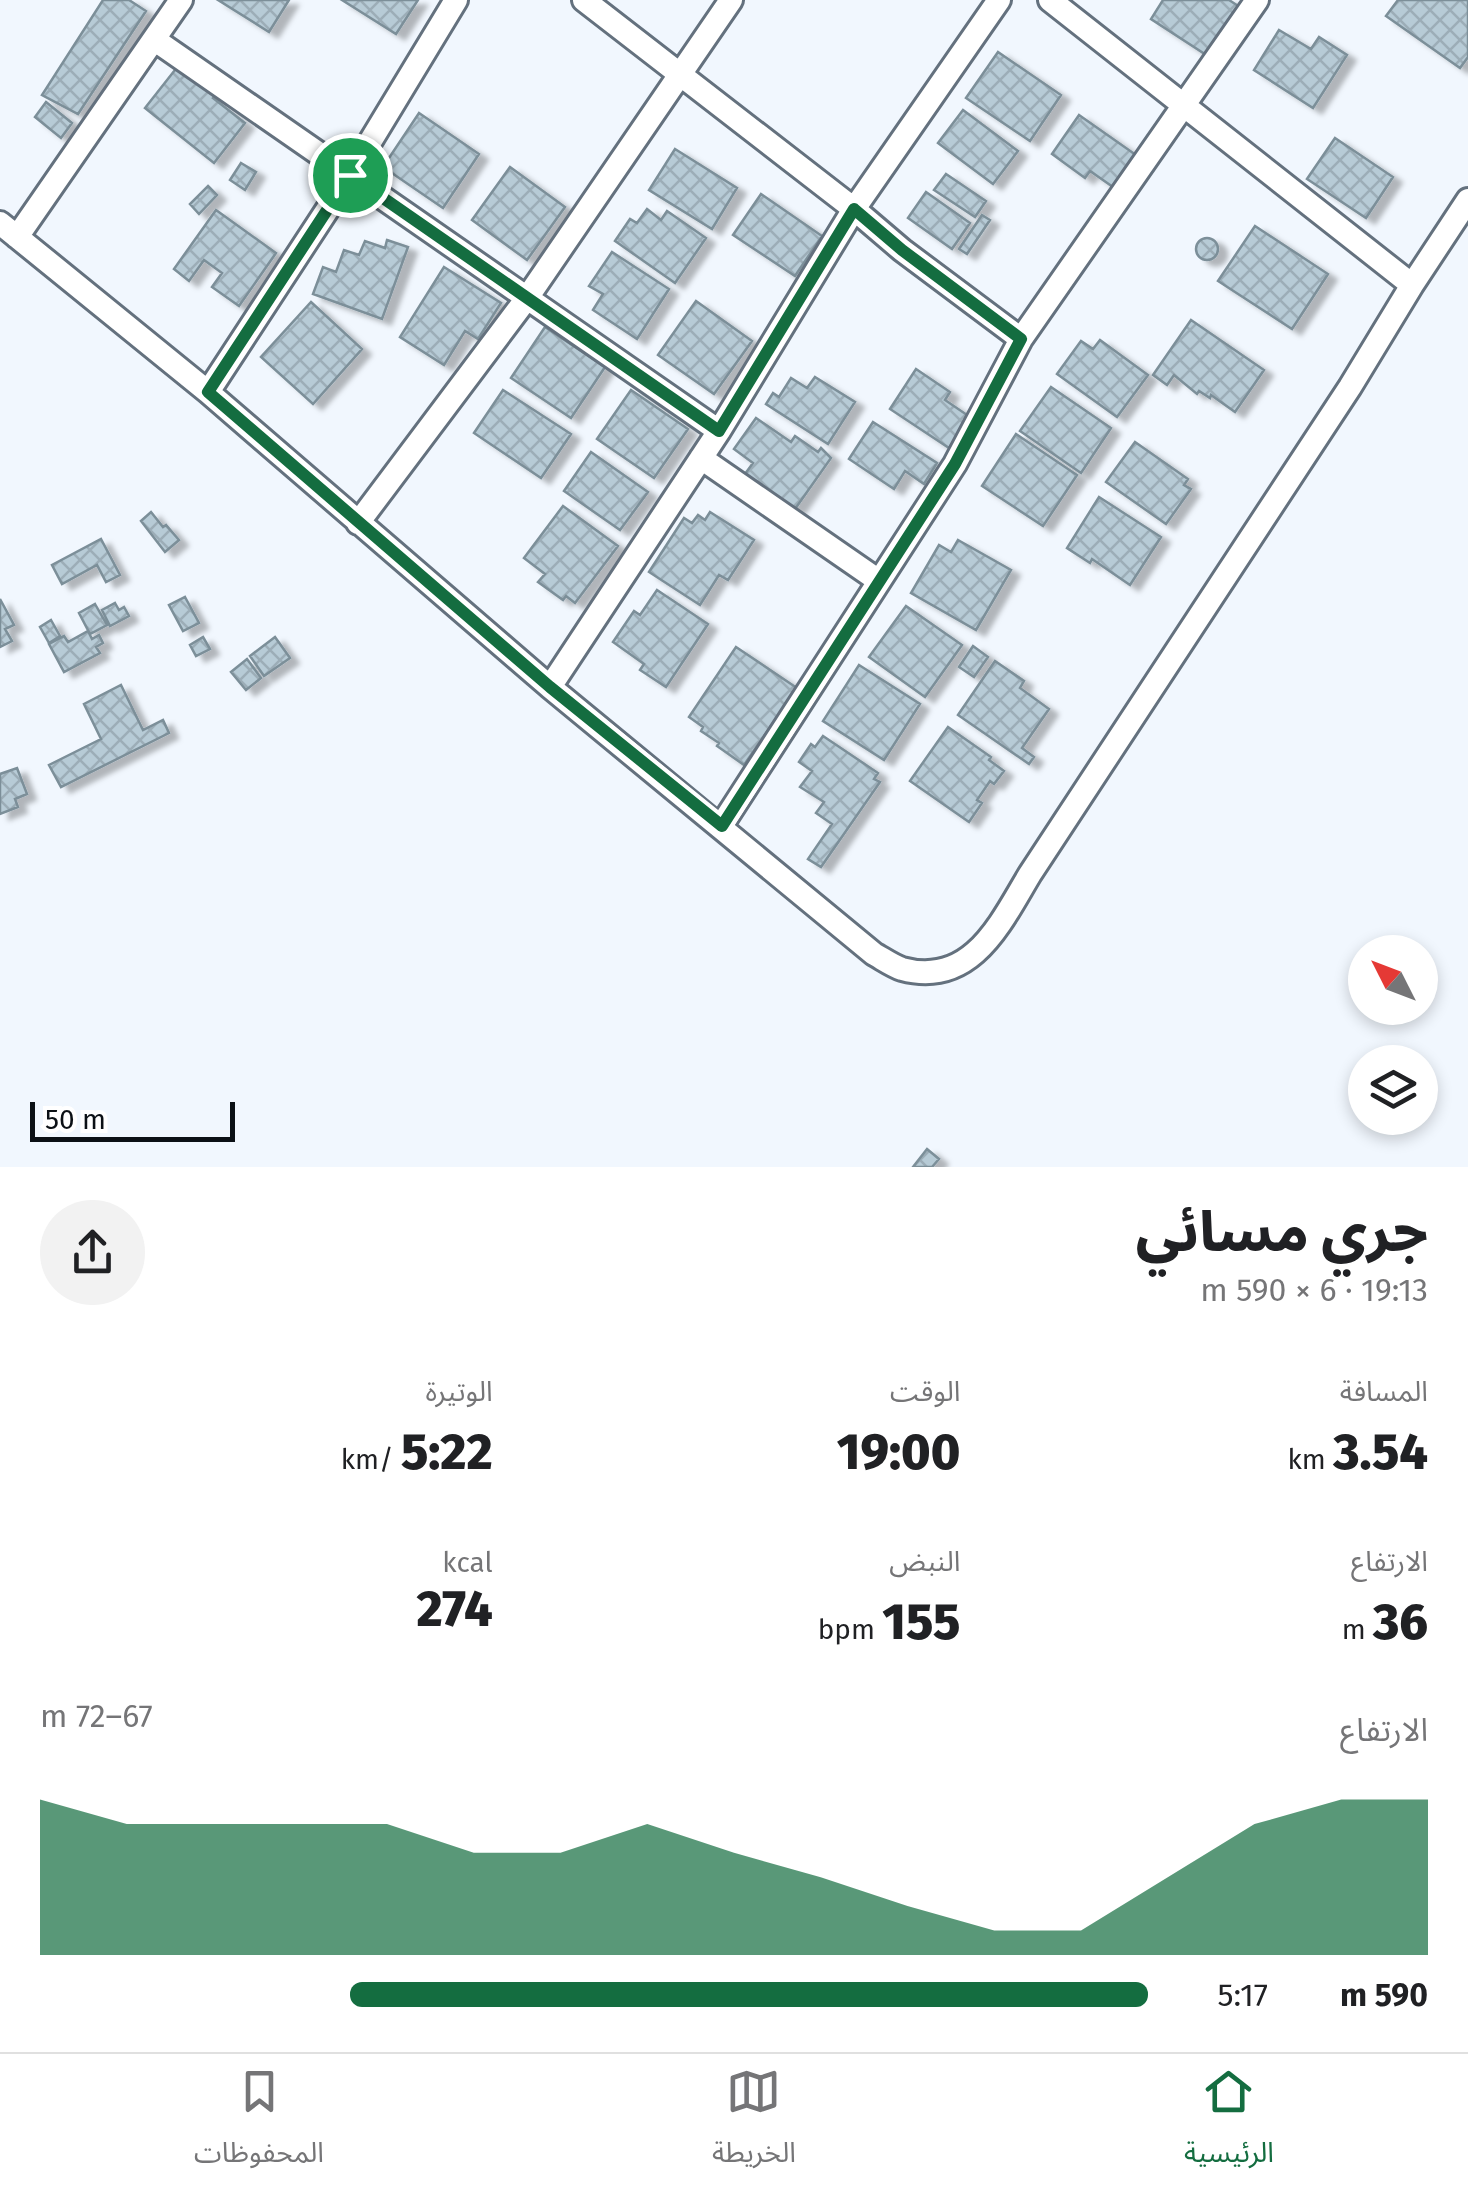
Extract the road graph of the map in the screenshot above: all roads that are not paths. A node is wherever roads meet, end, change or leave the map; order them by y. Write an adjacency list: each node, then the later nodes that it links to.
1 (181, 0): 8 (street)
2 (456, 0): 11 (street)
3 (584, 0): 9 (street)
4 (731, 0): 9 (street)
5 (999, 0): 13 (street)
6 (1050, 0): 10 (street)
7 (1257, 0): 10 (street)
8 (155, 40): 11 (street); 14 (street)
9 (679, 74): 13 (street); 16 (street)
10 (1184, 106): 15 (street); 17 (street)
11 (350, 175): 16 (street); 18 (street)
12 (1468, 200): 15 (street)
13 (854, 209): 17 (street); 19 (street)
14 (9, 230): 18 (street)
15 (1412, 285): 24 (street)
16 (527, 298): 19 (street); 21 (street)
17 (1021, 339): 22 (street)
18 (208, 392): 21 (street)
19 (719, 431): 20 (street)
20 (702, 458): 22 (street); 23 (street)
21 (358, 523): 23 (street)
22 (880, 581): 24 (street)
23 (550, 687): 24 (street)
24 (722, 826)

